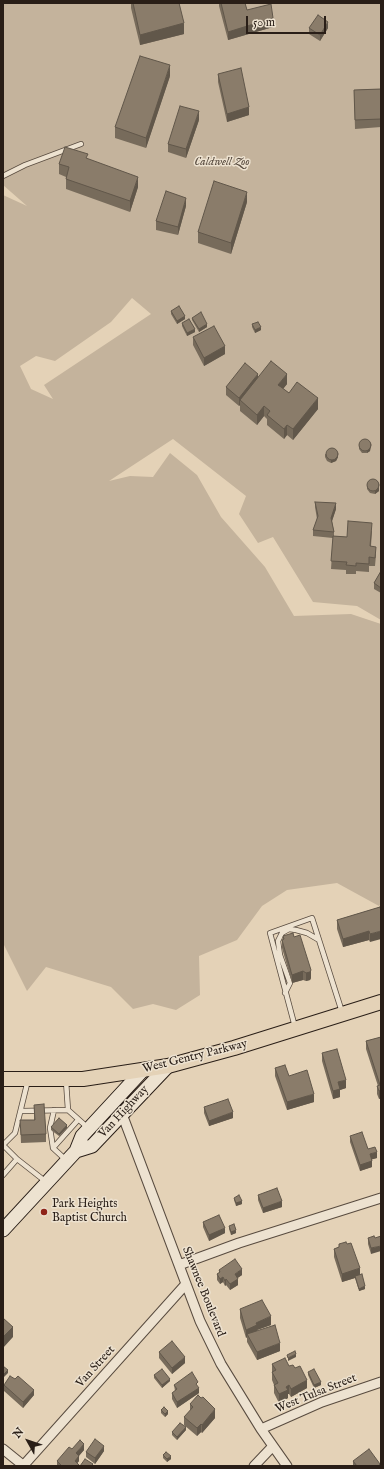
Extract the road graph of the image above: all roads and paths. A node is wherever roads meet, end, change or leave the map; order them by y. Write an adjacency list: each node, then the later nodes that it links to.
1 (81, 144): 2 (lane)
2 (3, 176)
3 (319, 940): 4 (lane); 4 (lane); 6 (lane)
4 (285, 992): 7 (lane)
5 (381, 1002): 6 (main road, West Gentry Parkway)
6 (342, 1014): 7 (main road, West Gentry Parkway)
7 (295, 1029): 8 (main road, West Gentry Parkway)
8 (168, 1066): 9 (main road, West Gentry Parkway); 16 (main road, Van Highway)
9 (143, 1070): 12 (main road, West Gentry Parkway); 18 (main road, Van Highway)
10 (3, 1079): 11 (main road, West Gentry Parkway)
11 (28, 1080): 12 (main road, West Gentry Parkway); 15 (lane)
12 (66, 1080): 14 (lane)
13 (54, 1110): 14 (lane); 15 (lane); 20 (lane)
14 (68, 1110): 17 (lane)
15 (22, 1111): 19 (lane)
16 (122, 1114): 21 (main road, Van Highway); 27 (street, Shawnee Boulevard)
17 (78, 1120): 18 (lane); 20 (lane)
18 (89, 1128): 21 (main road, Van Highway)
19 (3, 1145): 22 (lane)
20 (53, 1148): 21 (lane)
21 (72, 1156): 24 (main road, Van Highway)
22 (17, 1159): 23 (lane); 24 (lane)
23 (3, 1176)
24 (47, 1182): 26 (main road, Van Highway)
25 (381, 1198): 27 (street)
26 (5, 1225)
27 (179, 1265): 28 (street, Shawnee Boulevard)
28 (186, 1284): 30 (street, Shawnee Boulevard); 33 (street, Van Street)
29 (381, 1382): 30 (street, West Tulsa Street)
30 (261, 1429): 31 (street, Shawnee Boulevard)
31 (273, 1446): 34 (street); 35 (street, Shawnee Boulevard)
32 (3, 1449): 33 (street)
33 (24, 1466)
34 (254, 1466)
35 (287, 1466)

